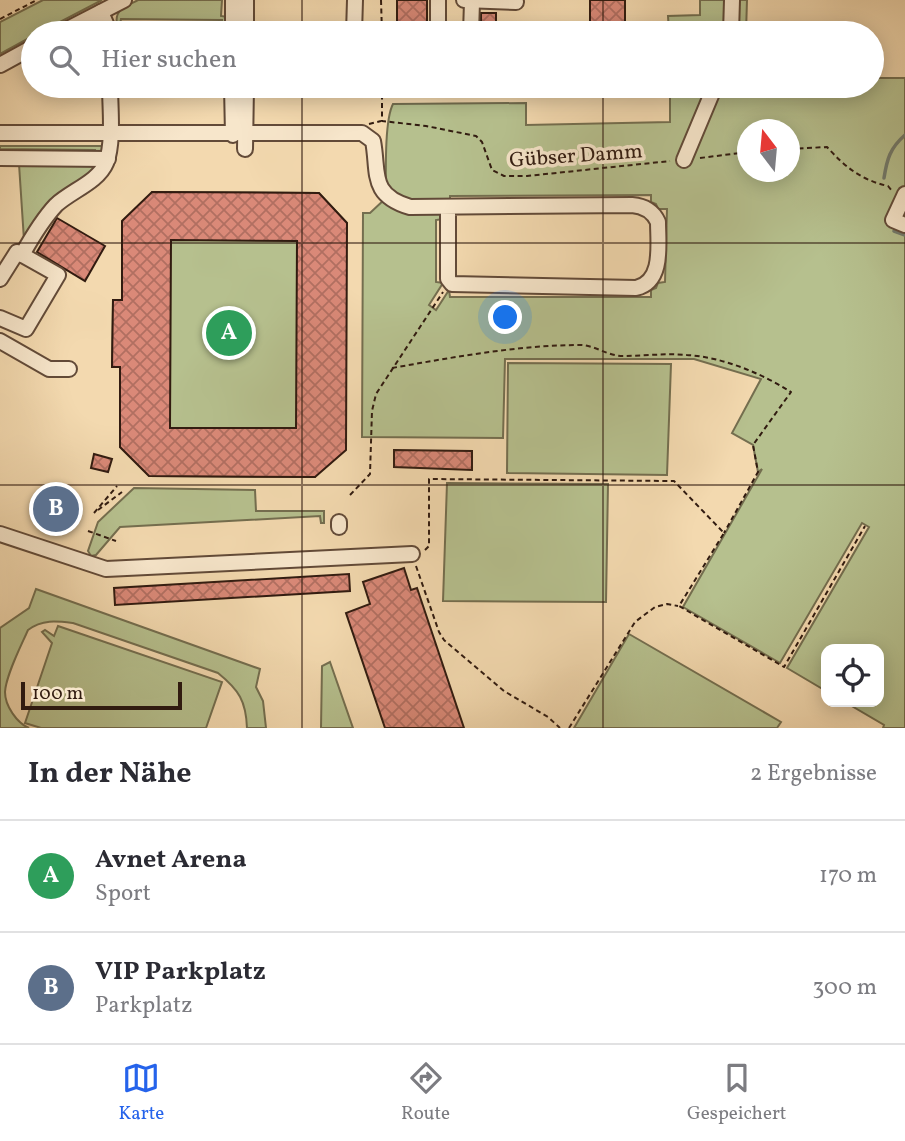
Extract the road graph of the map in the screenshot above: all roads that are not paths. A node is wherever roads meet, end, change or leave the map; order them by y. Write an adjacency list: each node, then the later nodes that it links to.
1 (124, 0): 9 (street)
2 (233, 0): 12 (street)
3 (246, 0): 13 (street)
4 (355, 0): 14 (street)
5 (438, 0): 15 (street)
6 (732, 0): 17 (street)
7 (468, 1): 8 (street); 16 (street)
8 (516, 2)
9 (101, 12): 10 (street); 11 (street)
10 (83, 21)
11 (105, 21)
12 (233, 21)
13 (246, 21)
14 (354, 21)
15 (438, 21)
16 (470, 21)
17 (731, 21)
18 (21, 54): 19 (street)
19 (0, 65)
20 (110, 98): 25 (street)
21 (234, 98): 26 (street)
22 (245, 98): 26 (street)
23 (710, 98): 29 (street)
24 (0, 133): 25 (street)
25 (110, 134): 26 (street); 28 (street)
26 (241, 140): 31 (street)
27 (0, 158): 28 (street)
28 (108, 159): 33 (street)
29 (684, 160)
30 (899, 193): 32 (street)
31 (448, 207): 31 (street)
32 (905, 225)
33 (22, 255): 34 (street); 35 (street)
34 (0, 279)
35 (0, 318)
36 (0, 341): 37 (street)
37 (69, 369)
38 (0, 534): 39 (street)
39 (412, 554)

